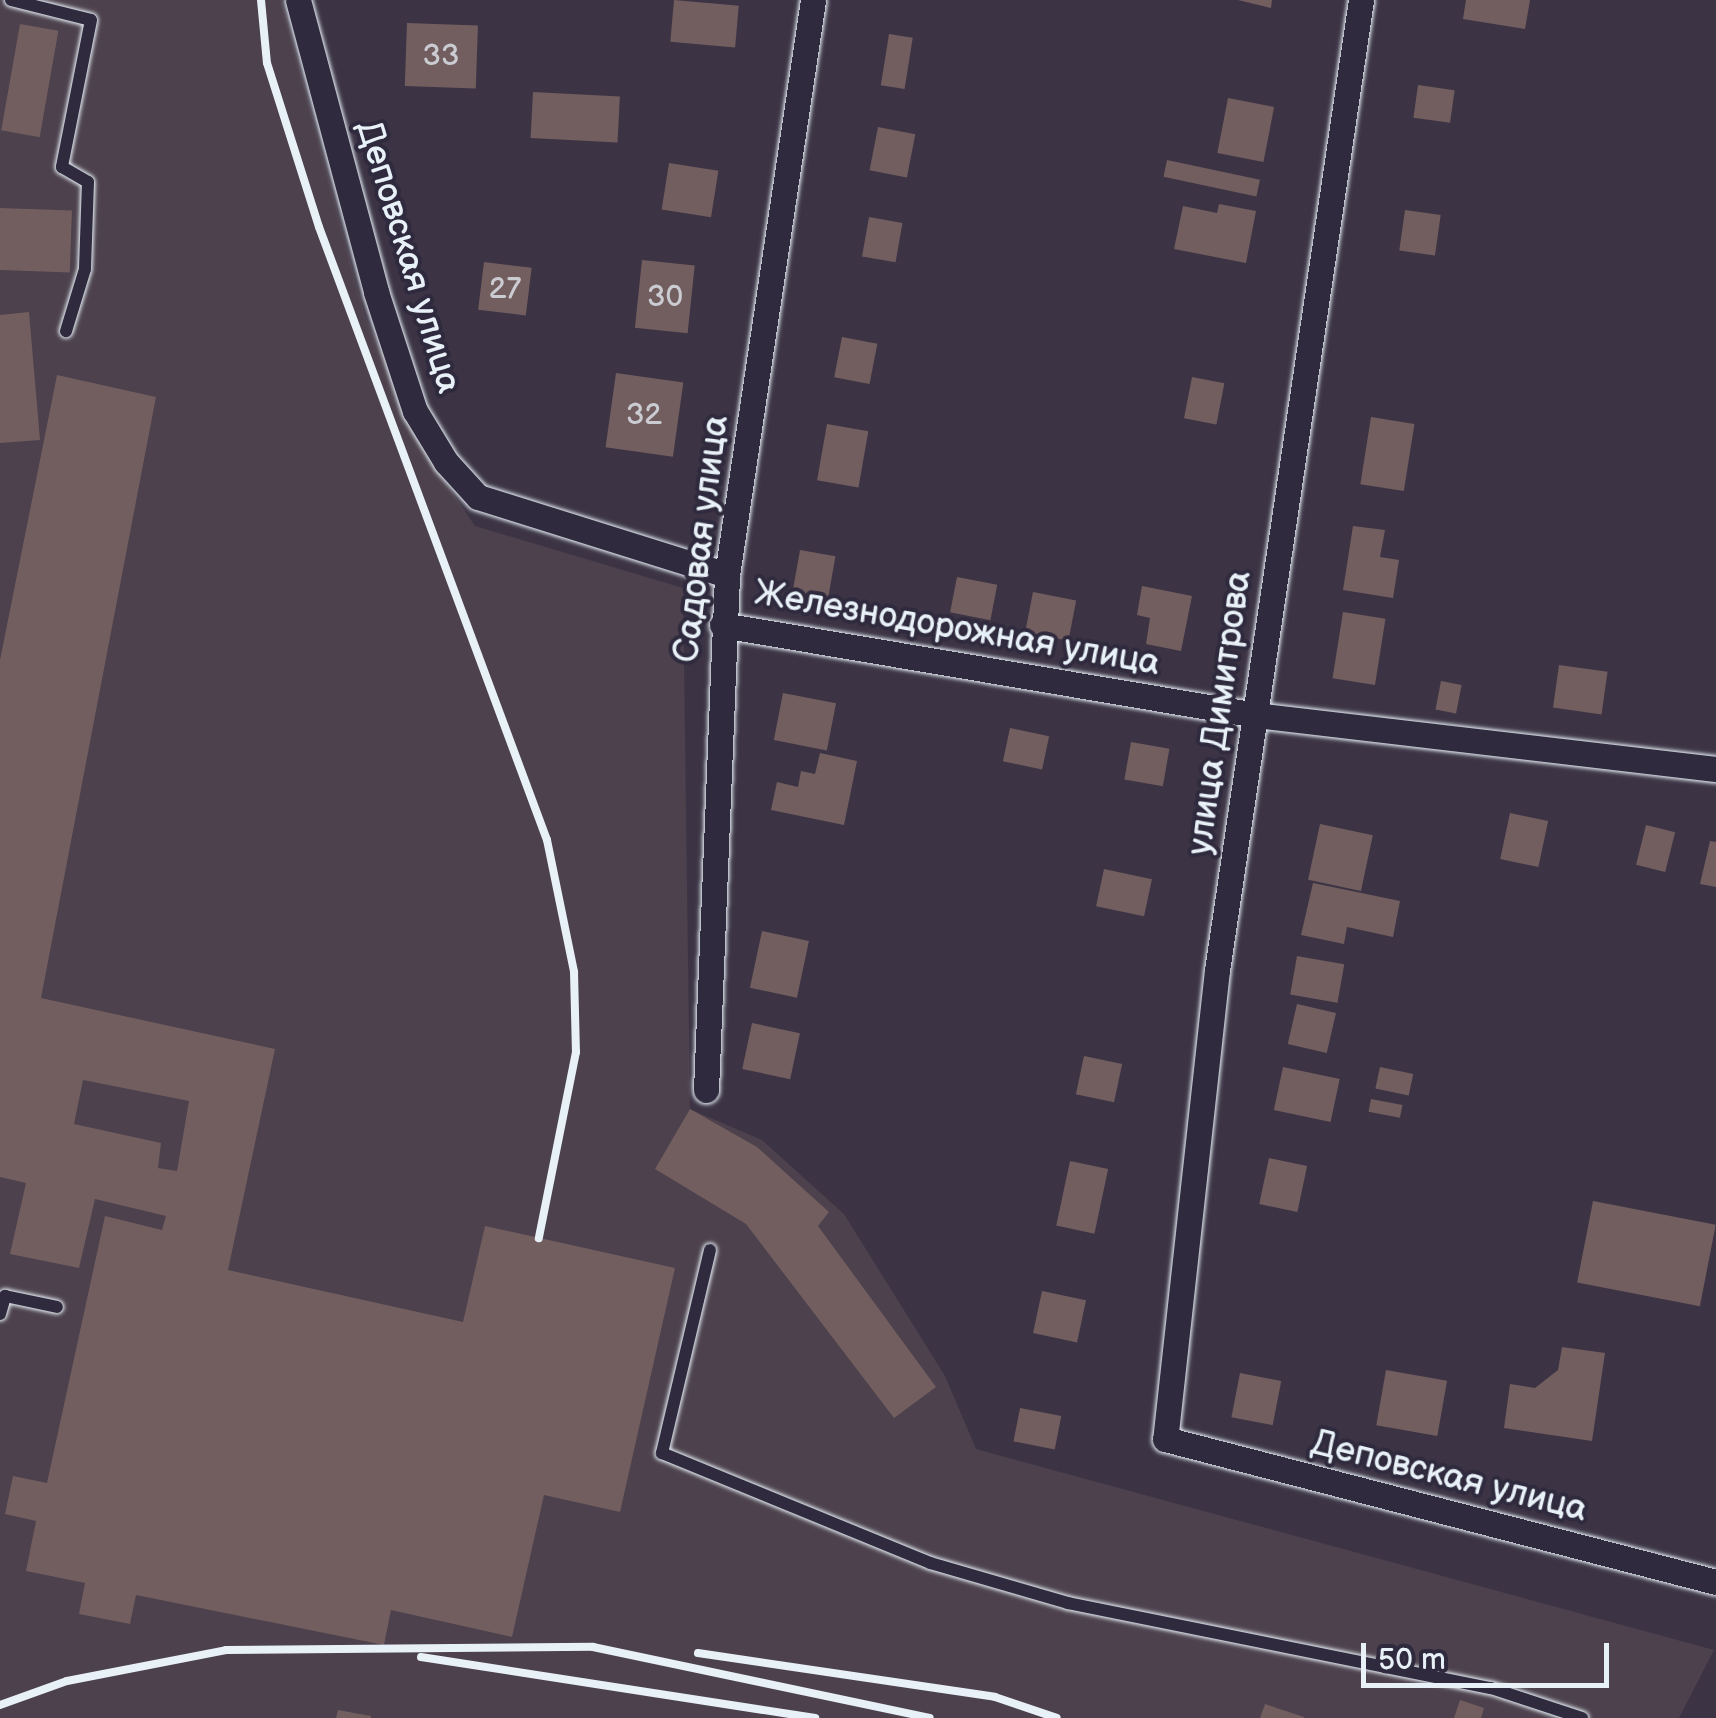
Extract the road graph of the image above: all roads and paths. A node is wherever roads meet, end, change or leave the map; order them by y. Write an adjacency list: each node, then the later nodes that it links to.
1 (11, 0): 5 (lane)
2 (298, 0): 6 (street, Деповская улица)
3 (813, 0): 6 (street, Садовая улица)
4 (1361, 0): 8 (street, улица Димитрова)
5 (66, 331)
6 (727, 574): 7 (street, Садовая улица)
7 (722, 625): 8 (street, Железнодорожная улица); 10 (street, Садовая улица)
8 (1256, 714): 9 (street, Железнодорожная улица); 14 (street, улица Димитрова)
9 (1716, 769)
10 (706, 1090)
11 (710, 1250): 16 (lane)
12 (57, 1307): 13 (lane)
13 (0, 1314)
14 (1165, 1439): 15 (street, Деповская улица)
15 (1716, 1582)
16 (1582, 1718)

